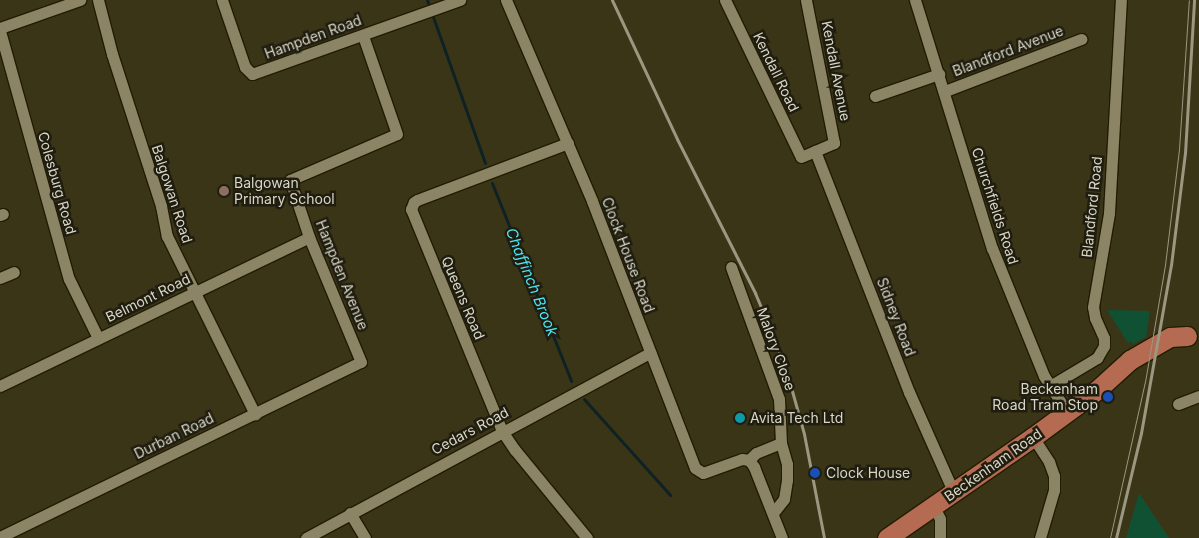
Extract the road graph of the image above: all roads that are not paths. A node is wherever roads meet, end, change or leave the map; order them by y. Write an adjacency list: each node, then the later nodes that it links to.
1 (80, 0): 10 (street)
2 (98, 0): 23 (street, Balgowan Road)
3 (222, 0): 11 (street, Hampden Road)
4 (460, 0): 11 (street, Hampden Road)
5 (506, 0): 16 (street, Clock House Road)
6 (725, 0): 18 (street, Kendall Road)
7 (806, 0): 17 (street, Kendall Avenue)
8 (915, 0): 13 (street, Churchfields Road)
9 (1121, 0): 29 (street, Blandford Road)
10 (0, 30): 25 (street, Colesburg Road)
11 (363, 36): 19 (street, Hampden Avenue)
12 (1081, 39): 14 (street, Blandford Avenue)
13 (938, 74): 14 (street, Churchfields Road); 15 (street)
14 (944, 91): 29 (street, Churchfields Road)
15 (874, 96)
16 (568, 143): 26 (street, Clock House Road); 34 (street, Queens Road)
17 (815, 151): 18 (street, Kendall Avenue); 38 (street, Sidney Road)
18 (801, 157)
19 (309, 237): 23 (street, Belmont Road); 27 (street, Hampden Avenue)
20 (731, 267): 36 (street, Malory Close)
21 (14, 272): 22 (street)
22 (0, 278)
23 (194, 292): 25 (street, Belmont Road); 33 (street, Balgowan Road)
24 (1193, 333): 32 (main road, Beckenham Road)
25 (98, 338): 28 (street, Belmont Road)
26 (650, 352): 34 (street, Cedars Road); 37 (street, Clock House Road)
27 (362, 362): 33 (street, Durban Road)
28 (0, 386)
29 (1050, 386): 32 (street, Churchfields Road)
30 (1199, 396): 31 (street)
31 (1178, 404)
32 (1068, 412): 35 (main road, Beckenham Road)
33 (255, 414): 42 (street, Durban Road)
34 (502, 431): 40 (street, Cedars Road); 45 (street, Queens Road)
35 (1033, 437): 38 (main road, Beckenham Road); 49 (street)
36 (780, 443): 37 (street, Clock House Road); 41 (street)
37 (748, 460): 41 (street)
38 (954, 493): 39 (main road, Beckenham Road)
39 (934, 507): 47 (main road, Beckenham Road); 48 (street)
40 (350, 513): 43 (street, Cedars Road); 44 (street)
41 (773, 513): 46 (street)
42 (0, 537)
43 (306, 538)
44 (365, 538)
45 (587, 538)
46 (782, 538)
47 (887, 538)
48 (940, 538)
49 (1040, 538)

